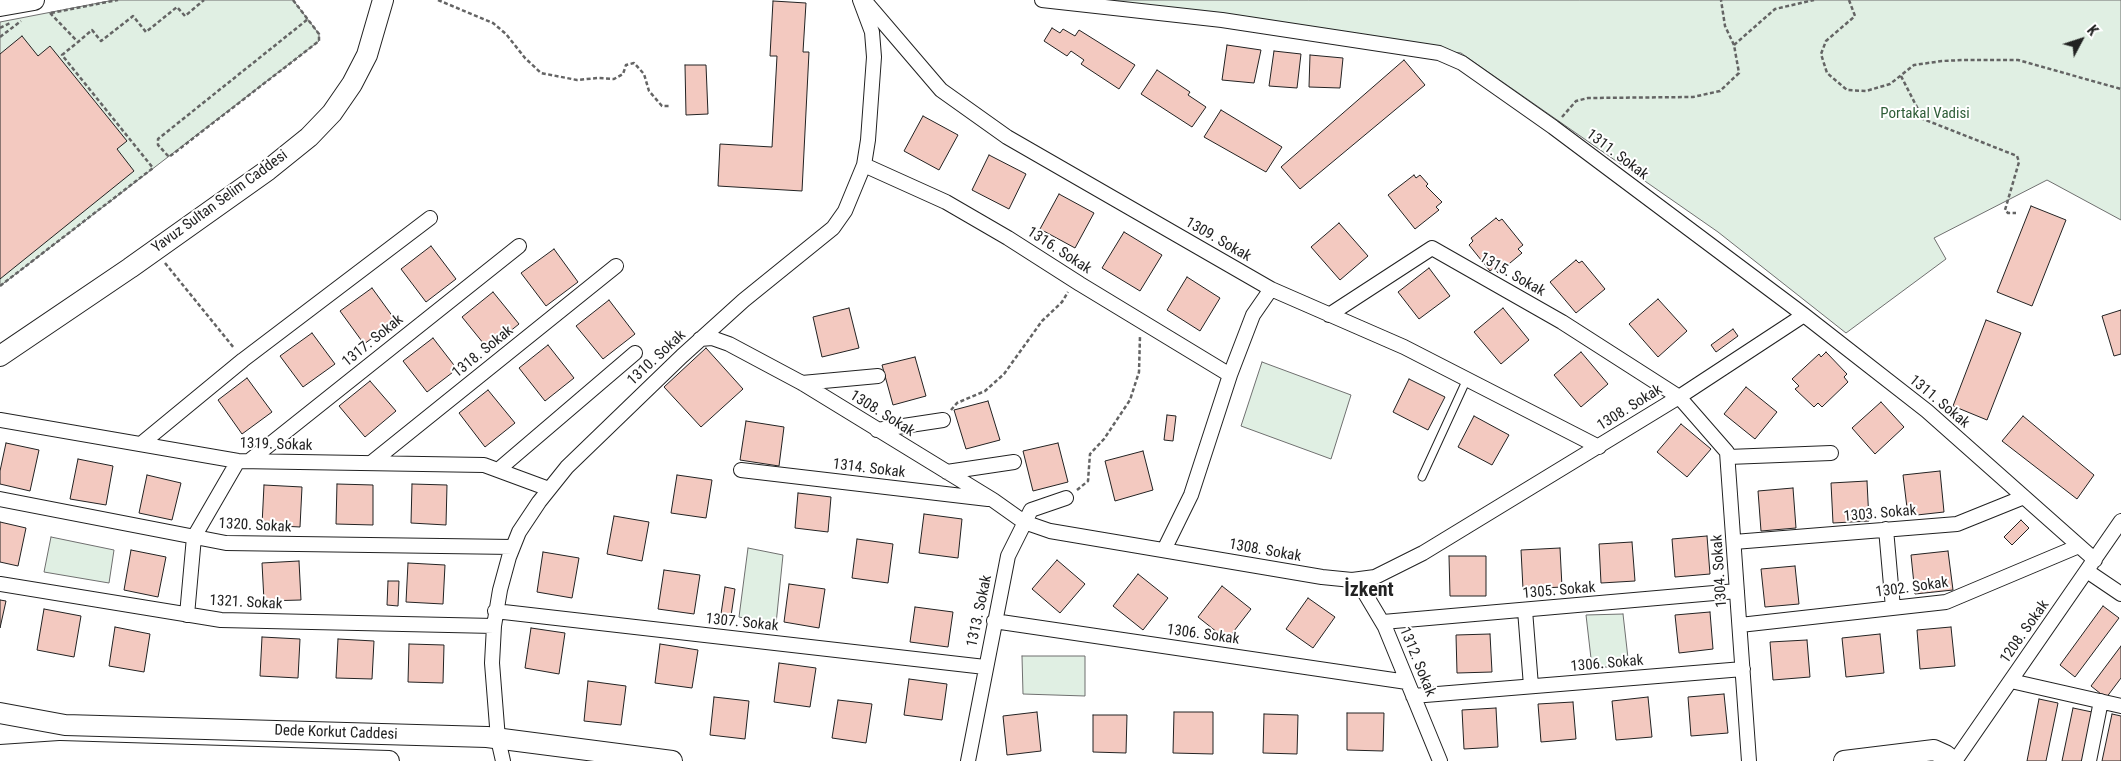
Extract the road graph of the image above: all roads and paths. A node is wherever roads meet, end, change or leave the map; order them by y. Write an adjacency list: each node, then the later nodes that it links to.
1 (118, 0): 14 (path)
2 (204, 0): 18 (path)
3 (293, 0): 15 (path)
4 (383, 0): 28 (main road, Yavuz Sultan Selim Caddesi)
5 (438, 0): 22 (path)
6 (860, 0): 24 (street, 1310. Sokak)
7 (864, 0): 32 (street, 1309. Sokak)
8 (1042, 0): 23 (street, 1311. Sokak)
9 (1721, 0): 19 (path)
10 (1814, 0): 19 (path)
11 (1849, 0): 20 (path)
12 (0, 6): 13 (main road)
13 (38, 7): 14 (path)
14 (50, 13): 18 (path)
15 (308, 19): 15 (path)
16 (0, 22): 17 (path)
17 (0, 37)
18 (78, 42): 31 (path)
19 (1734, 45): 23 (path)
20 (1901, 76): 21 (path); 25 (path)
21 (2121, 89)
22 (670, 106)
23 (1553, 127): 34 (street, 1311. Sokak)
24 (864, 165): 30 (street, 1316. Sokak); 36 (street, 1310. Sokak)
25 (2016, 213)
26 (430, 218): 39 (street)
27 (519, 246): 52 (street, 1317. Sokak)
28 (155, 250): 38 (main road, Yavuz Sultan Selim Caddesi); 39 (path)
29 (616, 266): 54 (street, 1318. Sokak)
30 (1075, 280): 35 (street, 1316. Sokak); 46 (path)
31 (0, 286)
32 (1271, 289): 33 (street, 1309. Sokak); 40 (street)
33 (1329, 315): 42 (street, 1309. Sokak); 44 (street, 1315. Sokak)
34 (1804, 316): 44 (street, 1308. Sokak); 60 (street, 1311. Sokak)
35 (1139, 320): 40 (street, 1316. Sokak); 61 (path)
36 (700, 339): 43 (street, 1308. Sokak); 59 (street, 1310. Sokak)
37 (635, 353): 55 (street)
38 (0, 356)
39 (243, 360): 48 (street)
40 (1230, 374): 71 (street)
41 (878, 376): 43 (street)
42 (1467, 379): 49 (street, 1309. Sokak); 58 (lane)
43 (802, 383): 47 (street, 1308. Sokak)
44 (1679, 397): 49 (street, 1308. Sokak); 51 (street, 1304. Sokak)
45 (0, 420): 48 (street, 1319. Sokak)
46 (943, 420): 47 (street)
47 (877, 430): 57 (street, 1308. Sokak)
48 (141, 444): 52 (street, 1319. Sokak)
49 (1599, 446): 73 (street, 1308. Sokak)
50 (1830, 453): 51 (street)
51 (1728, 458): 68 (street, 1304. Sokak)
52 (243, 461): 54 (street, 1319. Sokak); 67 (street)
53 (1014, 462): 57 (street)
54 (371, 464): 55 (street, 1319. Sokak)
55 (498, 470): 59 (street, 1319. Sokak)
56 (741, 470): 63 (street, 1314. Sokak)
57 (947, 472): 63 (street, 1308. Sokak)
58 (1422, 477)
59 (549, 489): 70 (street, 1310. Sokak)
60 (2024, 497): 66 (street, 1303. Sokak); 69 (street, 1311. Sokak)
61 (1066, 498): 65 (street, 1313. Sokak)
62 (0, 499): 67 (street, 1320. Sokak)
63 (994, 500): 65 (street, 1308. Sokak)
64 (2121, 521): 72 (street, 1208. Sokak)
65 (1024, 522): 71 (street, 1308. Sokak); 81 (street, 1313. Sokak)
66 (1886, 529): 68 (street, 1303. Sokak); 77 (street)
67 (194, 537): 70 (street, 1320. Sokak); 80 (street)
68 (1734, 542): 75 (street, 1304. Sokak)
69 (2079, 546): 72 (street, 1311. Sokak); 77 (street, 1302. Sokak)
70 (513, 547): 79 (street, 1310. Sokak)
71 (1164, 550): 73 (street, 1308. Sokak)
72 (2091, 565): 76 (street, 1311. Sokak); 87 (street, 1208. Sokak)
73 (1357, 580): 82 (street, 1312. Sokak)
74 (0, 584): 80 (street, 1321. Sokak)
75 (1737, 591): 78 (street, 1305. Sokak); 83 (street, 1304. Sokak)
76 (2121, 594)
77 (1893, 608): 83 (street, 1302. Sokak)
78 (1524, 610): 82 (street, 1305. Sokak); 89 (street)
79 (495, 611): 84 (street, 1310. Sokak); 85 (street, 1307. Sokak)
80 (187, 615): 84 (street, 1321. Sokak)
81 (994, 621): 85 (street, 1313. Sokak); 88 (street, 1306. Sokak)
82 (1383, 622): 88 (street, 1312. Sokak)
83 (1740, 624): 86 (street, 1304. Sokak)
84 (494, 626): 94 (street, 1310. Sokak)
85 (985, 667): 101 (street, 1313. Sokak)
86 (1743, 669): 89 (street, 1306. Sokak); 103 (street, 1304. Sokak)
87 (2011, 681): 91 (street); 105 (street, 1208. Sokak)
88 (1408, 682): 90 (street, 1312. Sokak)
89 (1531, 686): 90 (street, 1306. Sokak)
90 (1413, 696): 102 (street, 1312. Sokak)
91 (2101, 701): 92 (street); 106 (street)
92 (2121, 706)
93 (0, 713): 94 (main road, Dede Korkut Caddesi)
94 (498, 738): 99 (street, 1310. Sokak); 100 (main road, Dede Korkut Caddesi)
95 (60, 751): 96 (main road, Dede Korkut Caddesi); 97 (main road); 98 (main road, Dede Korkut Caddesi)
96 (0, 755)
97 (33, 761)
98 (389, 761)
99 (503, 761)
100 (672, 761)
101 (968, 761)
102 (1440, 761)
103 (1750, 761)
104 (1844, 761): 105 (main road)
105 (1954, 761)
106 (2089, 761)

